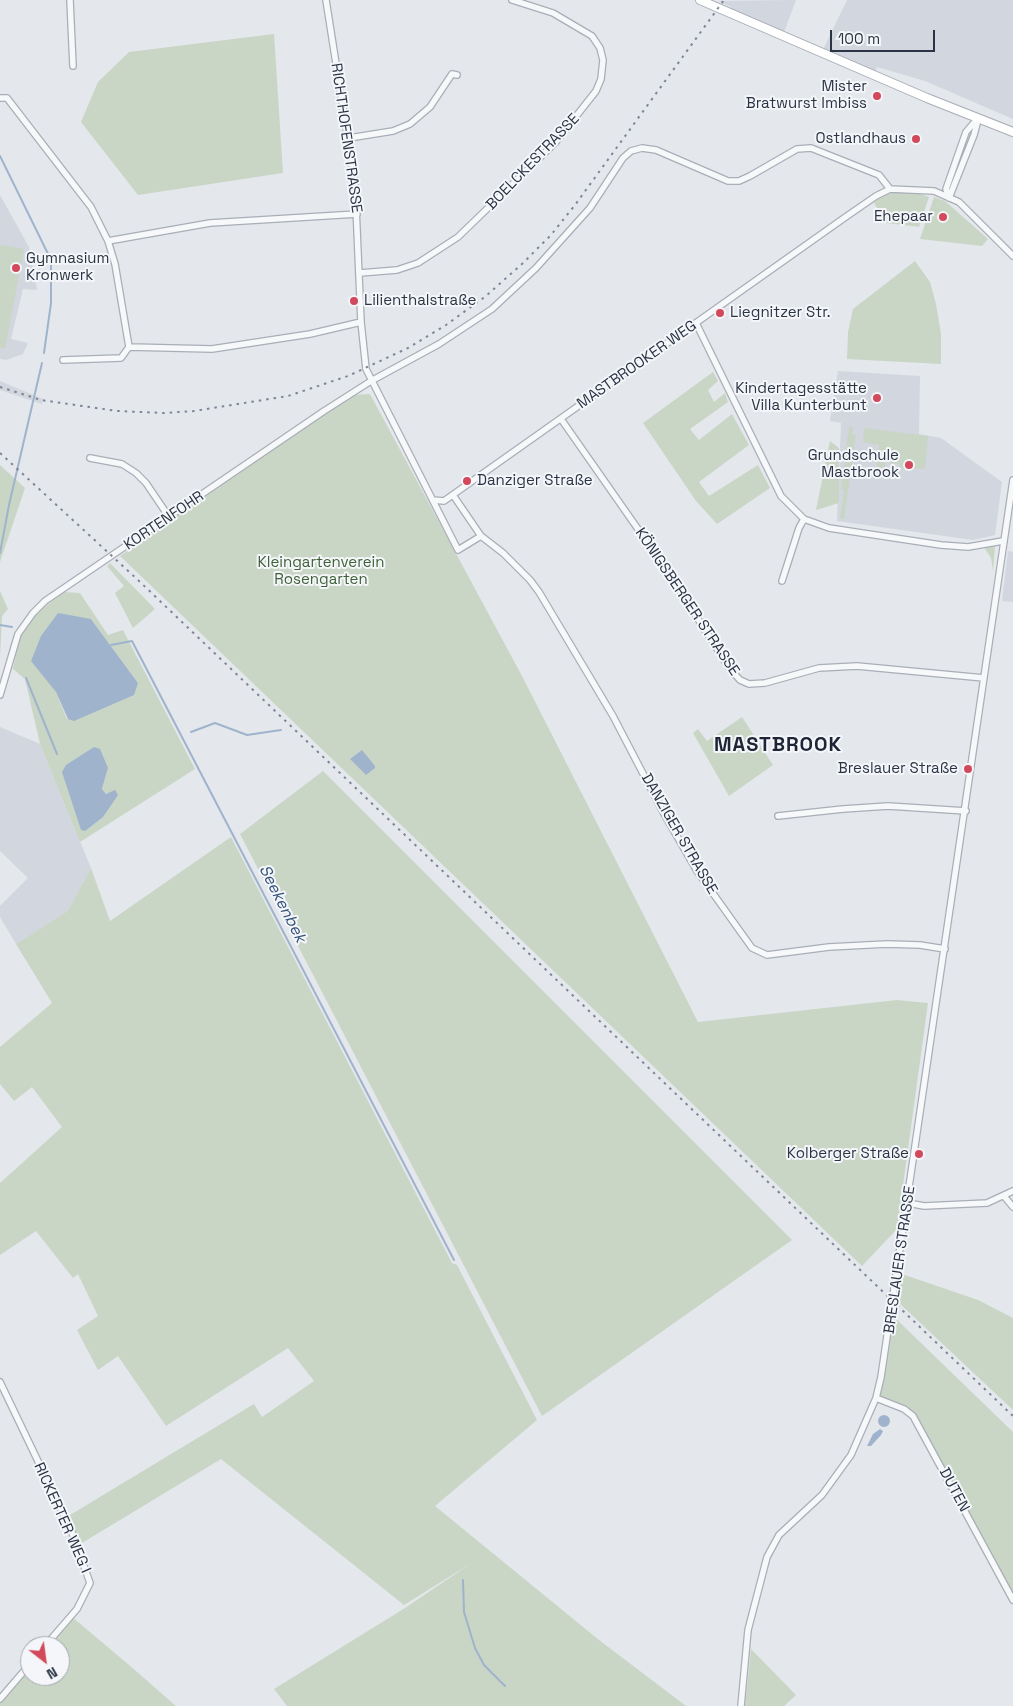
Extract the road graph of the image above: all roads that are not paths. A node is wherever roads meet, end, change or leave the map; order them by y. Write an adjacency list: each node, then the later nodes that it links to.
1 (70, 0): 5 (street)
2 (326, 0): 10 (street, RICHTHOFENSTRASSE)
3 (512, 0): 16 (street, BOELCKESTRASSE)
4 (700, 0): 8 (main road)
5 (73, 66)
6 (457, 75): 10 (street)
7 (0, 98): 14 (street)
8 (978, 118): 9 (main road); 12 (street)
9 (1013, 132)
10 (349, 138): 13 (street, RICHTHOFENSTRASSE)
11 (890, 189): 12 (street); 18 (street, MASTBROOKER WEG); 21 (street, KORTENFOHR)
12 (949, 198): 15 (street)
13 (357, 214): 14 (street); 16 (street, RICHTHOFENSTRASSE)
14 (108, 242): 19 (street)
15 (1013, 256)
16 (360, 273): 17 (street, RICHTHOFENSTRASSE)
17 (361, 322): 19 (street); 21 (street, RICHTHOFENSTRASSE)
18 (696, 323): 22 (street, MASTBROOKER WEG); 29 (street)
19 (129, 347): 20 (street)
20 (63, 360)
21 (371, 381): 27 (street, RICHTHOFENSTRASSE); 28 (street, KORTENFOHR)
22 (561, 419): 26 (street, MASTBROOKER WEG); 33 (street, KÖNIGSBERGER STRASSE)
23 (90, 458): 28 (street)
24 (1013, 480): 25 (street, BRESLAUER STRASSE)
25 (1012, 493): 31 (street, BRESLAUER STRASSE)
26 (453, 495): 27 (street, MASTBROOKER WEG); 30 (street, DANZIGER STRASSE)
27 (433, 500): 30 (street)
28 (169, 517): 34 (street, KORTENFOHR)
29 (804, 519): 31 (street); 32 (street)
30 (481, 536): 37 (street, DANZIGER STRASSE)
31 (1003, 541): 33 (street, BRESLAUER STRASSE)
32 (782, 581)
33 (984, 678): 35 (street, BRESLAUER STRASSE)
34 (0, 696)
35 (966, 811): 36 (street); 37 (street, BRESLAUER STRASSE)
36 (778, 816)
37 (945, 949): 40 (street, BRESLAUER STRASSE)
38 (1013, 1191): 39 (street)
39 (1004, 1196): 40 (street); 41 (street)
40 (908, 1203): 43 (street, BRESLAUER STRASSE)
41 (1013, 1207)
42 (0, 1382): 45 (street, RICKERTER WEG I)
43 (876, 1398): 44 (street, DUTEN); 48 (street, BRESLAUER STRASSE)
44 (1013, 1600)
45 (54, 1636)
46 (20, 1676): 47 (street)
47 (0, 1699)
48 (741, 1706)

